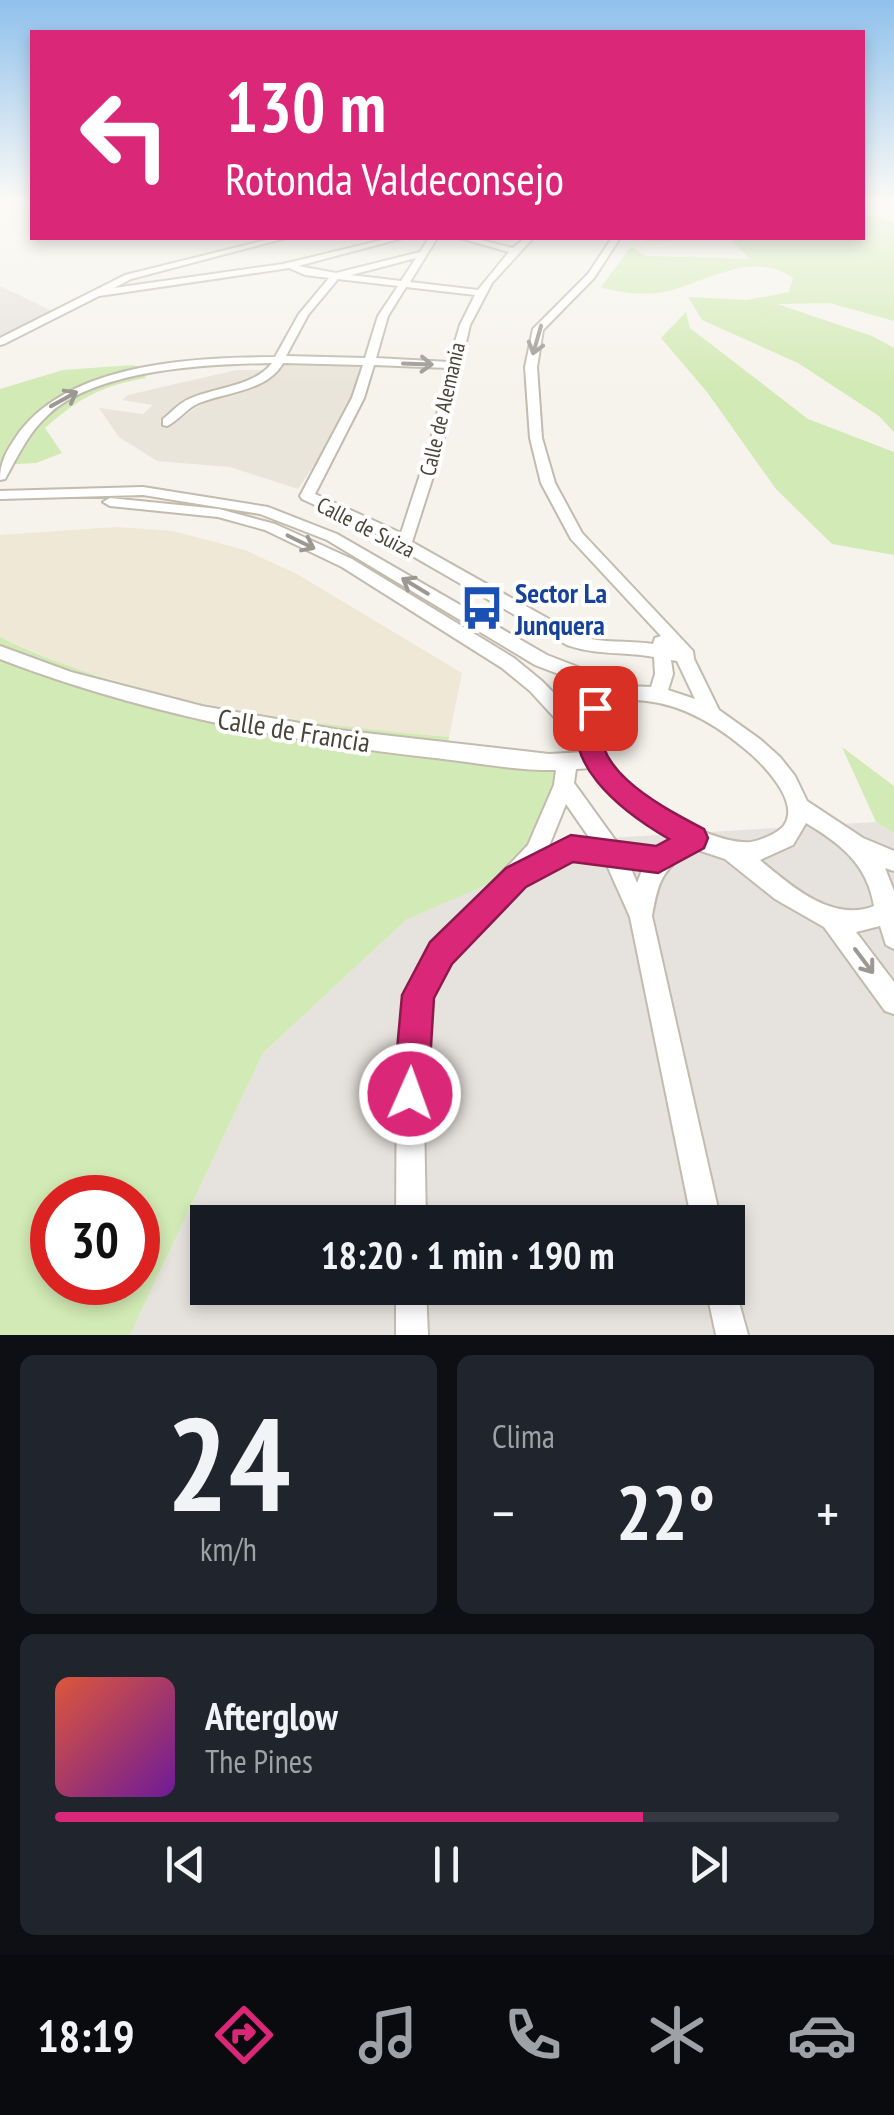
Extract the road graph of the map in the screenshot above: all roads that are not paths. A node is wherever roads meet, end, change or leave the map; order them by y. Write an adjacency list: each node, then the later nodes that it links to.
1 (182, 261): 12 (street)
2 (204, 261): 10 (street)
3 (309, 261): 8 (street)
4 (393, 261): 9 (street)
5 (417, 261): 11 (street, Calle de Suiza)
6 (506, 261): 13 (street, Calle de Alemania)
7 (601, 261): 23 (street, one-way to 23)
8 (291, 266): 9 (street); 10 (street)
9 (335, 276): 11 (street); 15 (street)
10 (152, 284): 12 (street)
11 (403, 284): 13 (street); 16 (street, Calle de Suiza)
12 (118, 285): 14 (street)
13 (480, 293): 17 (street, Calle de Alemania)
14 (0, 342)
15 (281, 357): 16 (street); 18 (street); 19 (street, one-way to 15)
16 (368, 362): 17 (street, one-way to 17); 22 (street, Calle de Suiza)
17 (450, 365): 22 (street, Calle de Alemania)
18 (167, 422)
19 (1, 474)
20 (0, 495): 28 (street, one-way to 20)
21 (0, 506): 31 (street, one-way to 31)
22 (405, 542): 24 (street, Calle de Suiza)
23 (657, 623): 24 (street); 26 (street); 27 (street)
24 (633, 647): 26 (street, Calle de Suiza)
25 (0, 652): 33 (street, Calle de Francia)
26 (662, 652): 27 (street, Calle de Suiza); 29 (street)
27 (687, 656): 30 (street)
28 (626, 693): 29 (street); 31 (street)
29 (657, 695): 30 (street)
30 (712, 715): 34 (street)
31 (588, 741): 32 (street)
32 (597, 760): 33 (street, Calle de Francia); 35 (street)
33 (566, 774): 38 (street); 41 (street)
34 (797, 806): 36 (street); 37 (street)
35 (694, 838): 36 (street); 39 (street)
36 (728, 848): 44 (street)
37 (863, 848): 40 (street); 42 (street)
38 (611, 852): 39 (street); 41 (street); 43 (street)
39 (658, 860): 43 (street)
40 (894, 861)
41 (516, 878): 47 (street)
42 (891, 911): 44 (street); 45 (street)
43 (641, 917): 48 (street)
44 (833, 921): 46 (street, one-way to 46)
45 (894, 937)
46 (894, 1002)
47 (411, 1205)
48 (703, 1205)
49 (411, 1305): 51 (street)
50 (726, 1305): 52 (street)
51 (412, 1335)
52 (732, 1335)

